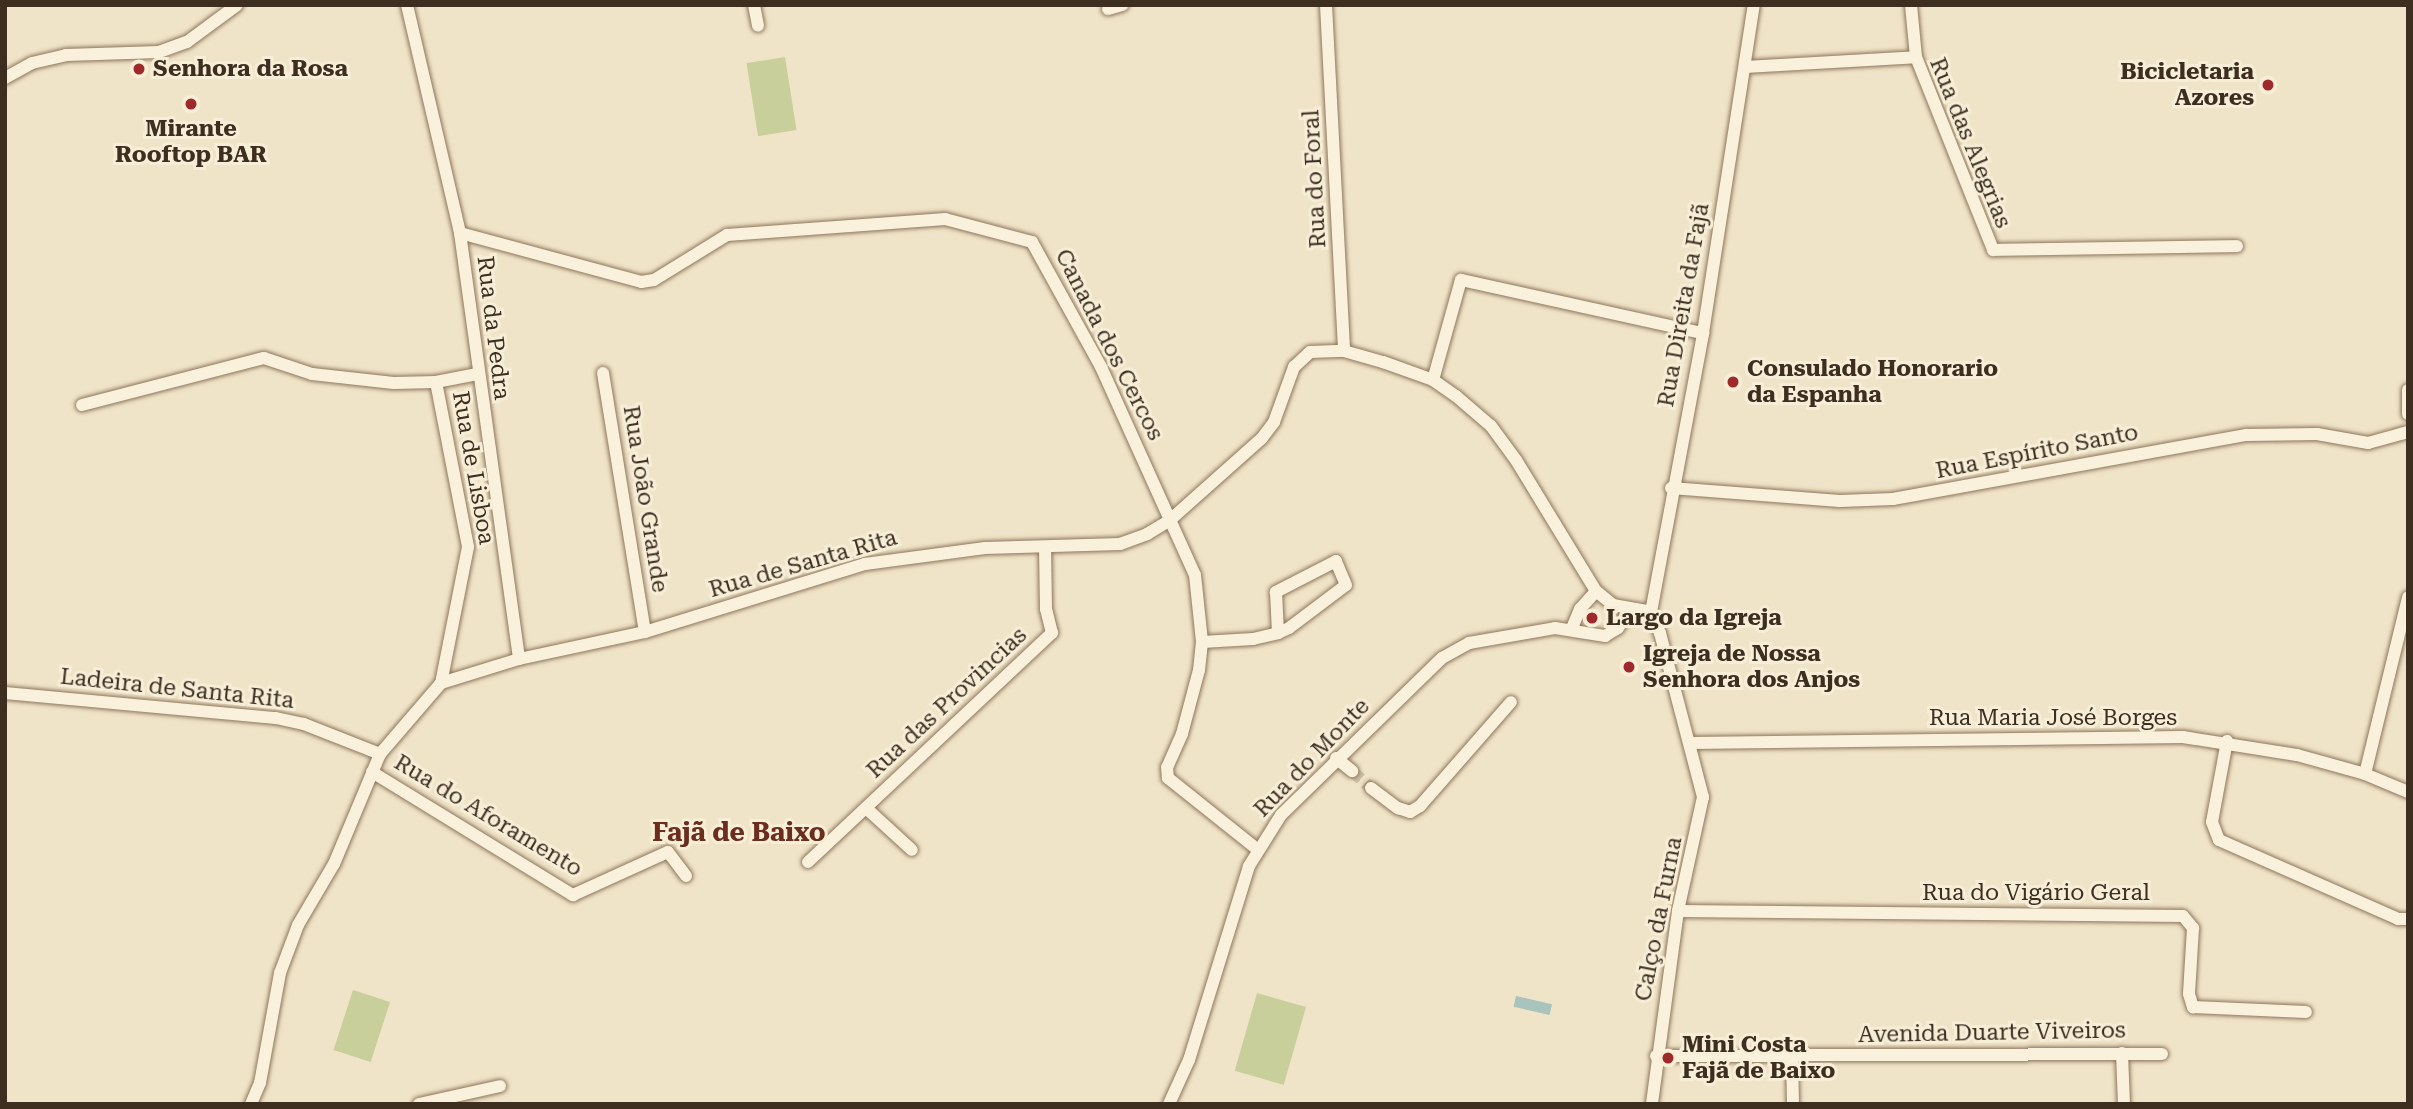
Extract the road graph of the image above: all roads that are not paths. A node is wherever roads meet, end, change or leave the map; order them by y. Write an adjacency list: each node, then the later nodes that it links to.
1 (237, 5): 12 (street)
2 (407, 5): 13 (street, Rua da Pedra)
3 (754, 5): 9 (street)
4 (1122, 5): 8 (street)
5 (1326, 5): 16 (street, Rua do Foral)
6 (1754, 5): 11 (street, Rua Direita da Fajã)
7 (1911, 5): 10 (street)
8 (1108, 9)
9 (758, 26)
10 (1916, 57): 11 (street, Rua das Alegrias); 14 (street, Rua das Alegrias)
11 (1745, 67): 15 (street, Rua Direita da Fajã)
12 (5, 78)
13 (460, 233): 18 (street, Rua da Pedra); 26 (street, Canada dos Cercos)
14 (2237, 246)
15 (1703, 333): 19 (street); 25 (street, Rua Direita da Fajã)
16 (1344, 351): 19 (street); 26 (street, Rua de Santa Rita)
17 (604, 373): 33 (street, Rua João Grande)
18 (478, 374): 20 (street); 37 (street, Rua da Pedra)
19 (1433, 380): 28 (street)
20 (436, 382): 22 (street); 38 (street, Rua de Lisboa)
21 (2408, 390): 23 (street)
22 (82, 405)
23 (2408, 414)
24 (2408, 432): 25 (street, Rua Espírito Santo)
25 (1671, 488): 31 (street, Rua Direita da Fajã)
26 (1170, 520): 27 (street, Rua de Santa Rita); 35 (street, Canada dos Cercos)
27 (1045, 547): 33 (street, Rua de Santa Rita); 50 (street, Rua das Provincias)
28 (1596, 591): 30 (street); 32 (street)
29 (2408, 597): 36 (street)
30 (1629, 611): 31 (street); 32 (street, Rua do Monte)
31 (1651, 611): 42 (street, Calço da Furna)
32 (1572, 628): 44 (street, Rua do Monte)
33 (645, 632): 37 (street, Rua de Santa Rita)
34 (1278, 633): 34 (street); 35 (street)
35 (1202, 642): 51 (street, Canada dos Cercos)
36 (2402, 650): 47 (street)
37 (519, 659): 38 (street, Rua de Santa Rita)
38 (441, 683): 43 (street)
39 (5, 693): 43 (street, Ladeira de Santa Rita)
40 (1511, 702): 48 (street)
41 (2227, 741): 42 (street, Rua Maria José Borges); 47 (street, Rua Maria José Borges); 56 (street)
42 (1691, 743): 55 (street, Calço da Furna)
43 (380, 754): 46 (street)
44 (1336, 758): 45 (street); 51 (street, Rua do Monte)
45 (1352, 771)
46 (372, 772): 54 (street, Rua do Aforamento); 63 (street)
47 (2365, 774): 49 (street, Rua Maria José Borges)
48 (1371, 788)
49 (2408, 792)
50 (866, 808): 52 (street); 53 (street, Rua das Provincias)
51 (1257, 849): 65 (street, Rua do Monte)
52 (912, 850)
53 (808, 862)
54 (686, 876)
55 (1678, 911): 57 (street, Rua do Vigário Geral); 60 (street, Calço da Furna)
56 (2408, 919)
57 (2306, 1012)
58 (2122, 1053): 59 (street, Avenida Duarte Viveiros); 61 (street, Avenida Duarte Viveiros); 68 (street)
59 (2162, 1054)
60 (1656, 1056): 61 (street, Avenida Duarte Viveiros); 66 (street, Calço da Furna)
61 (1792, 1056): 67 (street)
62 (500, 1086): 64 (street)
63 (251, 1104)
64 (419, 1104)
65 (1168, 1104)
66 (1652, 1104)
67 (1793, 1104)
68 (2124, 1104)

